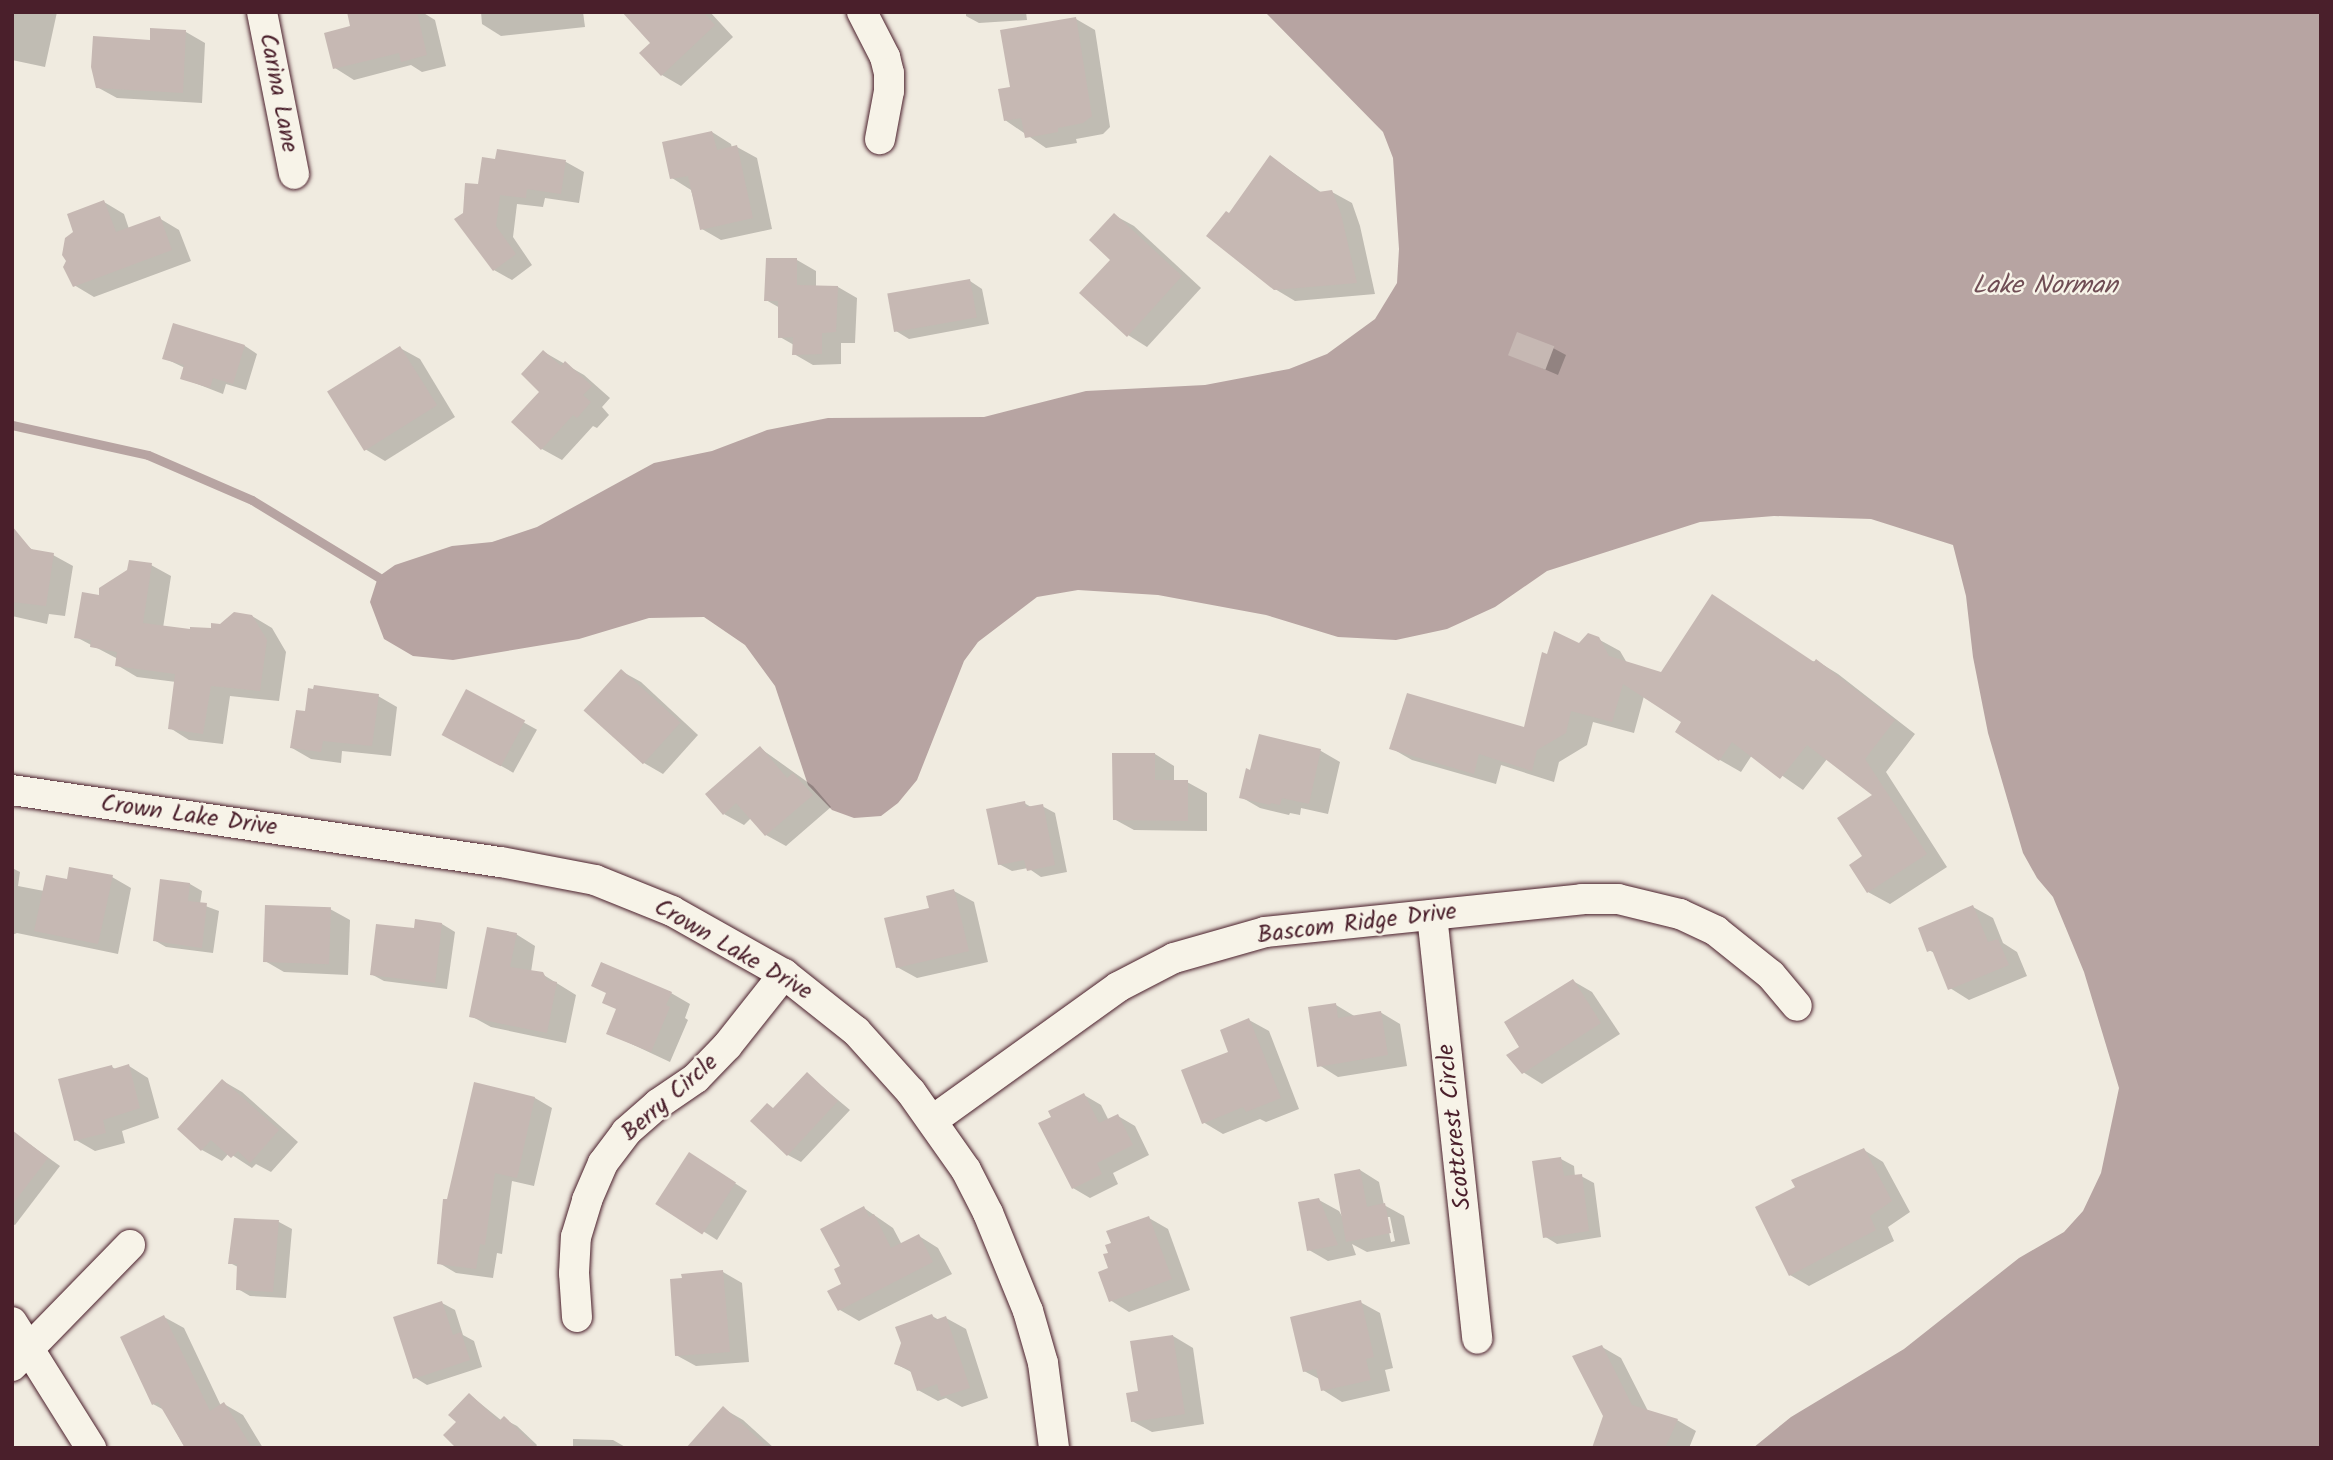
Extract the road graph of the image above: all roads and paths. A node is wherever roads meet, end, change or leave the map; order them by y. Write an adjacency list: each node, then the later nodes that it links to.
1 (262, 12): 4 (street, Carina Lane)
2 (862, 12): 3 (street)
3 (880, 139)
4 (294, 174)
5 (12, 790): 7 (street, Crown Lake Drive)
6 (1432, 915): 8 (street, Bascom Ridge Drive); 9 (street, Bascom Ridge Drive); 13 (street, Scottcrest Circle)
7 (784, 974): 9 (street, Crown Lake Drive); 11 (street, Berry Circle)
8 (1797, 1006)
9 (933, 1120): 16 (street, Crown Lake Drive)
10 (130, 1245): 14 (street)
11 (577, 1317)
12 (12, 1322): 14 (street)
13 (1477, 1339)
14 (22, 1357): 15 (street)
15 (91, 1448)
16 (1054, 1448)

